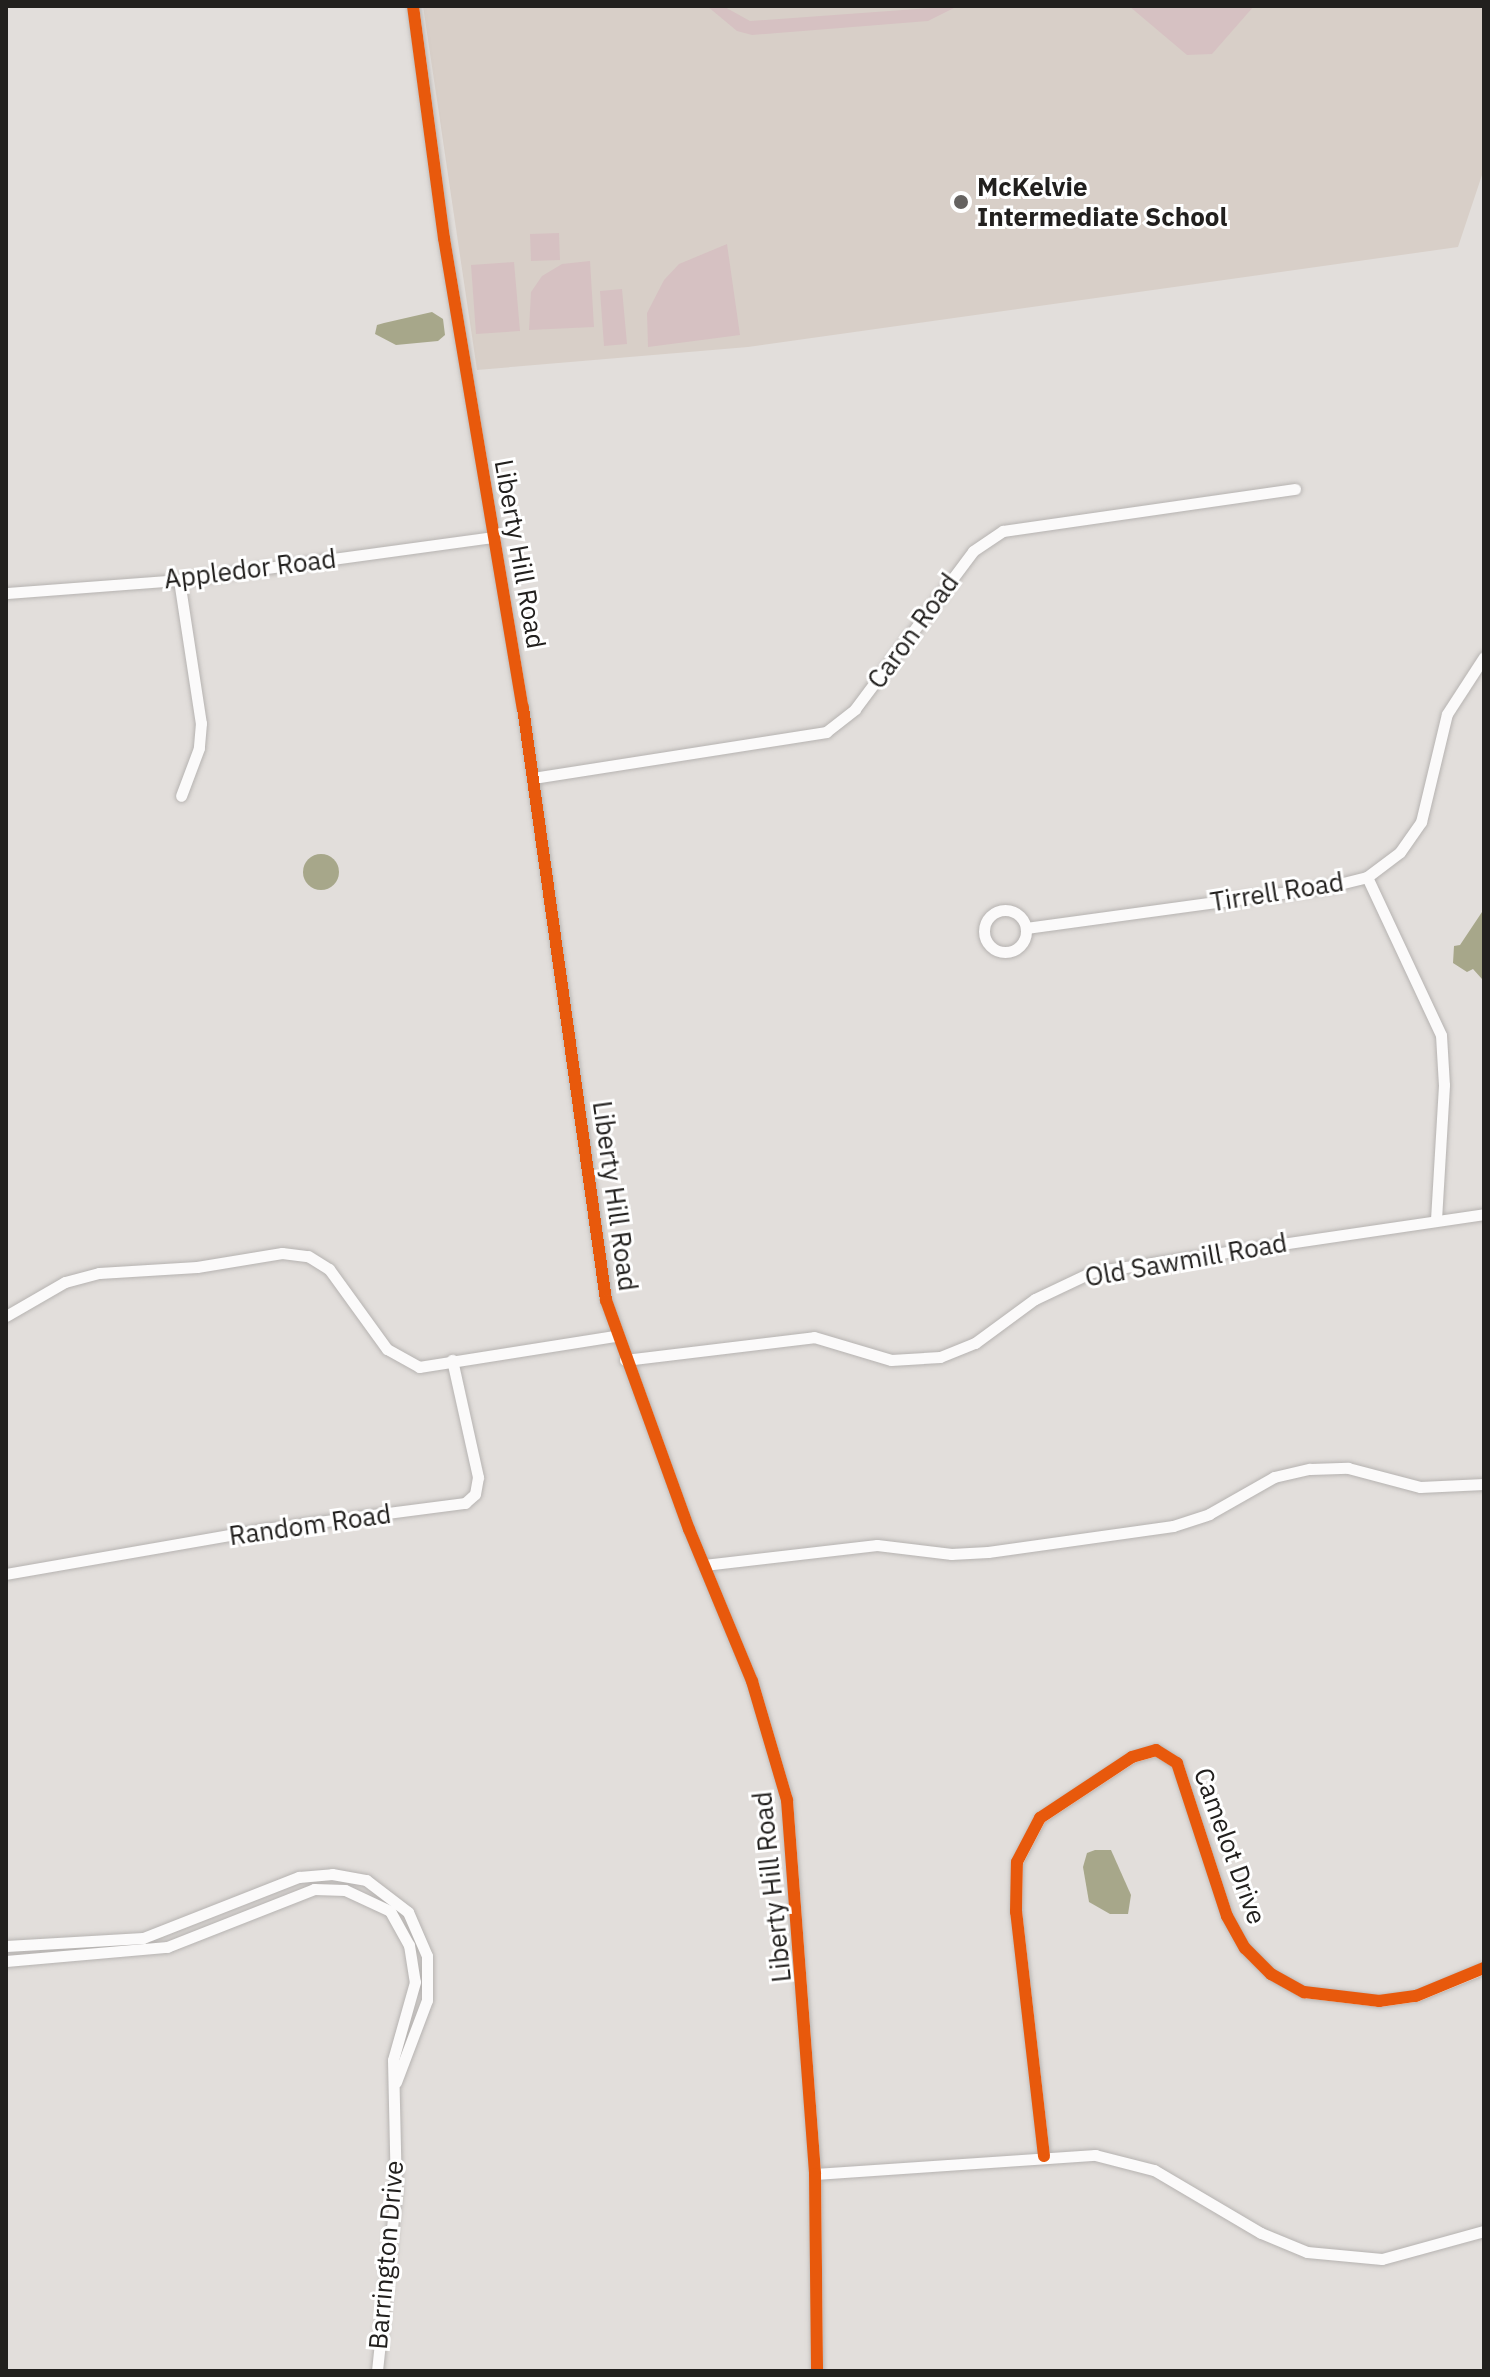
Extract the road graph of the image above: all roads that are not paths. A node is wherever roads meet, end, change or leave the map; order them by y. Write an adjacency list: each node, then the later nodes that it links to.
1 (413, 6): 3 (street, Liberty Hill Road)
2 (1295, 489): 7 (street, Caron Road)
3 (494, 537): 4 (street, Appledor Road); 7 (street, Liberty Hill Road)
4 (179, 580): 5 (street, Appledor Road); 8 (street)
5 (6, 593)
6 (1484, 657): 9 (street, Tirrell Road)
7 (533, 778): 14 (street, Liberty Hill Road)
8 (181, 796)
9 (1367, 877): 10 (street, Tirrell Road); 12 (street)
10 (1026, 928)
11 (1484, 1214): 12 (street, Old Sawmill Road)
12 (1436, 1221): 16 (street, Old Sawmill Road)
13 (6, 1316): 15 (street)
14 (615, 1336): 15 (street); 16 (street, Liberty Hill Road)
15 (452, 1360): 19 (street, Random Road)
16 (625, 1360): 18 (street, Liberty Hill Road)
17 (1484, 1484): 18 (street)
18 (704, 1565): 29 (street, Liberty Hill Road)
19 (6, 1574)
20 (392, 1897): 21 (street); 22 (street, Barrington Drive); 27 (street, Barrington Drive)
21 (390, 1911): 23 (street); 27 (street, Barrington Drive)
22 (185, 1925): 23 (street); 24 (street, Barrington Drive)
23 (192, 1938): 25 (street)
24 (6, 1946)
25 (6, 1961)
26 (1484, 1968): 28 (street, Camelot Drive)
27 (393, 2090): 31 (street, Barrington Drive)
28 (1044, 2156): 29 (street); 30 (street)
29 (815, 2174): 32 (street, Liberty Hill Road)
30 (1484, 2231)
31 (377, 2371)
32 (817, 2371)

